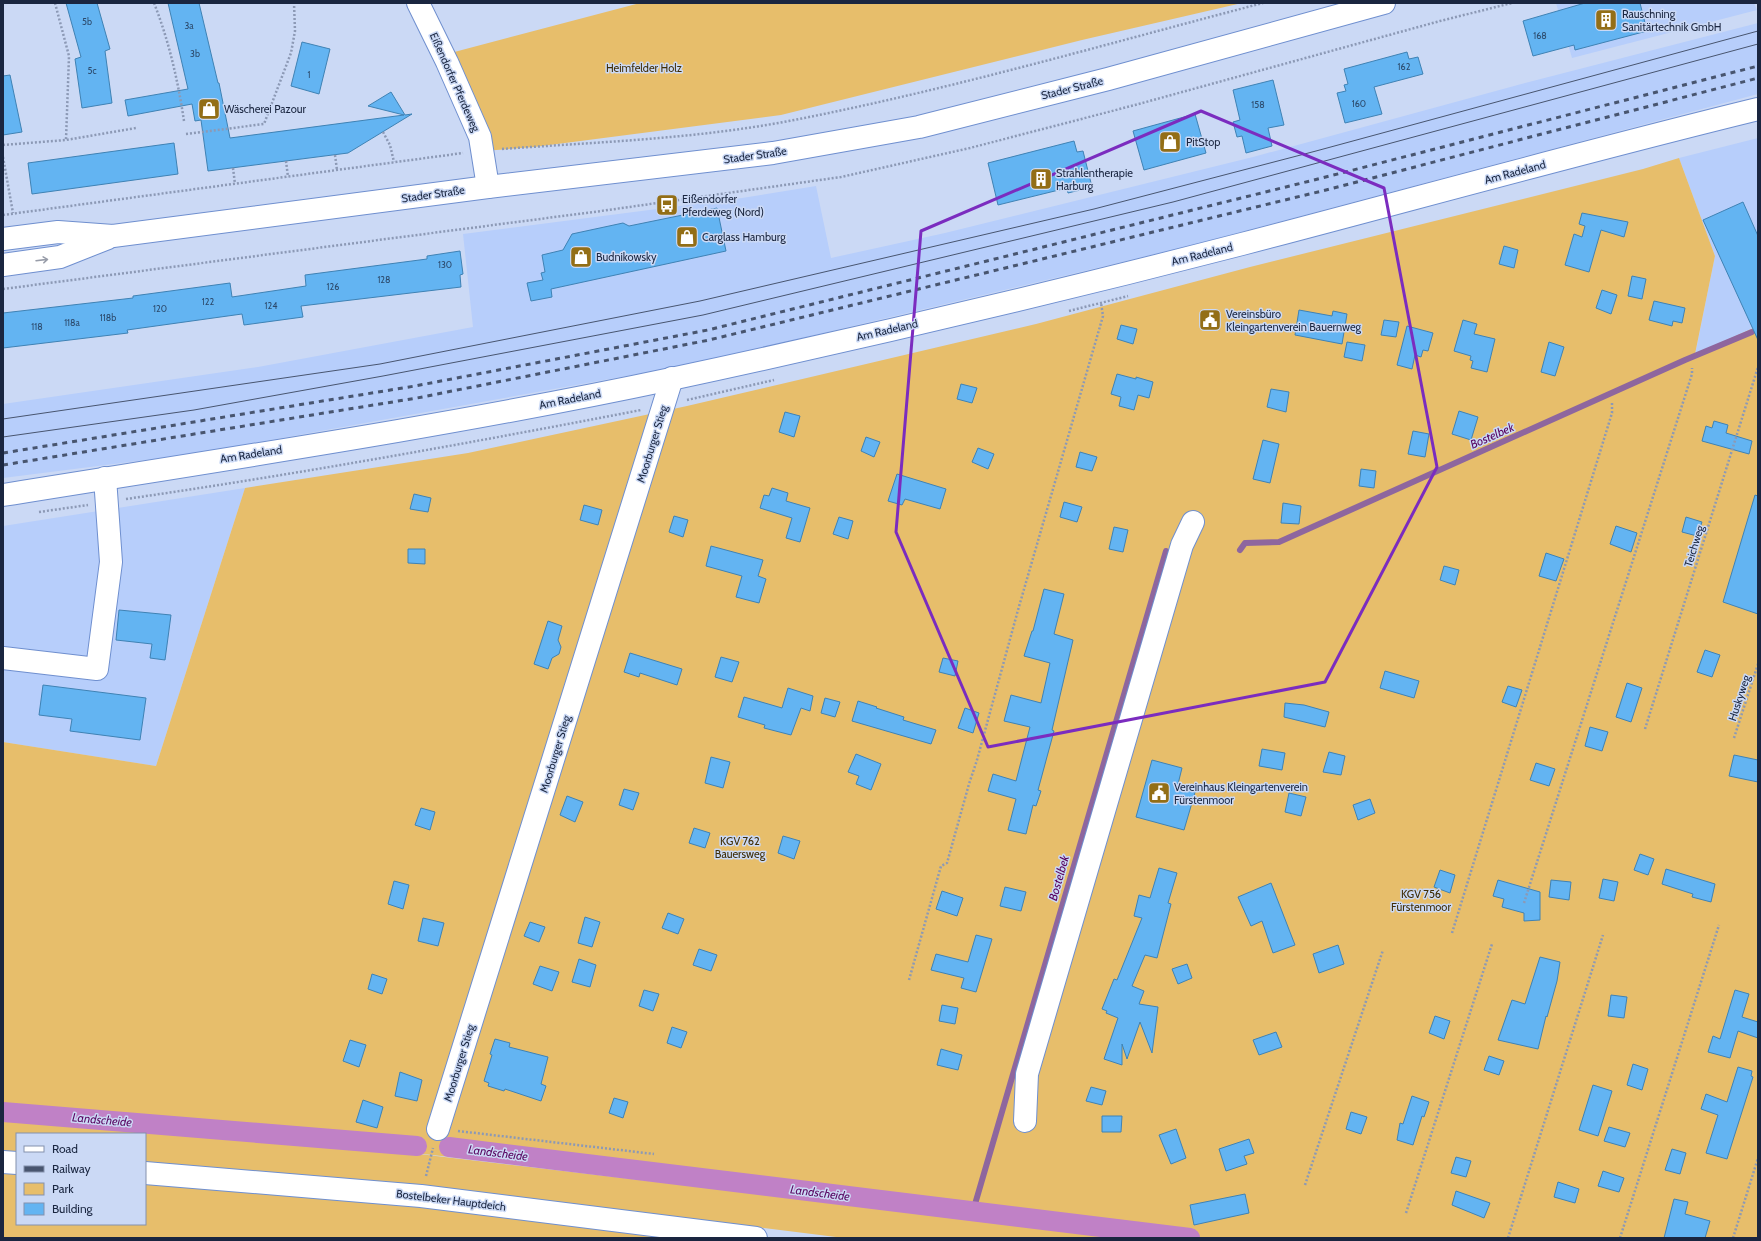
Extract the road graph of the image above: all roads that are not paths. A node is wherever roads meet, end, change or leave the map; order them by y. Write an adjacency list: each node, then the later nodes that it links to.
1 (418, 3): 4 (street, Eißendorfer Pferdeweg)
2 (1384, 3): 4 (street, Stader Straße)
3 (1758, 108): 8 (street, Am Radeland)
4 (488, 187): 5 (street, Stader Straße)
5 (113, 236): 6 (street, Stader Straße); 7 (street, Stader Straße, one-way to 5)
6 (3, 239)
7 (3, 265)
8 (672, 378): 9 (street, Am Radeland); 14 (street, Moorburger Stieg)
9 (105, 478): 10 (street, Am Radeland); 12 (street)
10 (3, 495)
11 (1193, 522): 13 (street)
12 (3, 658)
13 (1025, 1122)
14 (438, 1129)
15 (3, 1162): 16 (street)
16 (16, 1163)
17 (146, 1173): 18 (street, Bostelbeker Hauptdeich)
18 (756, 1238)

